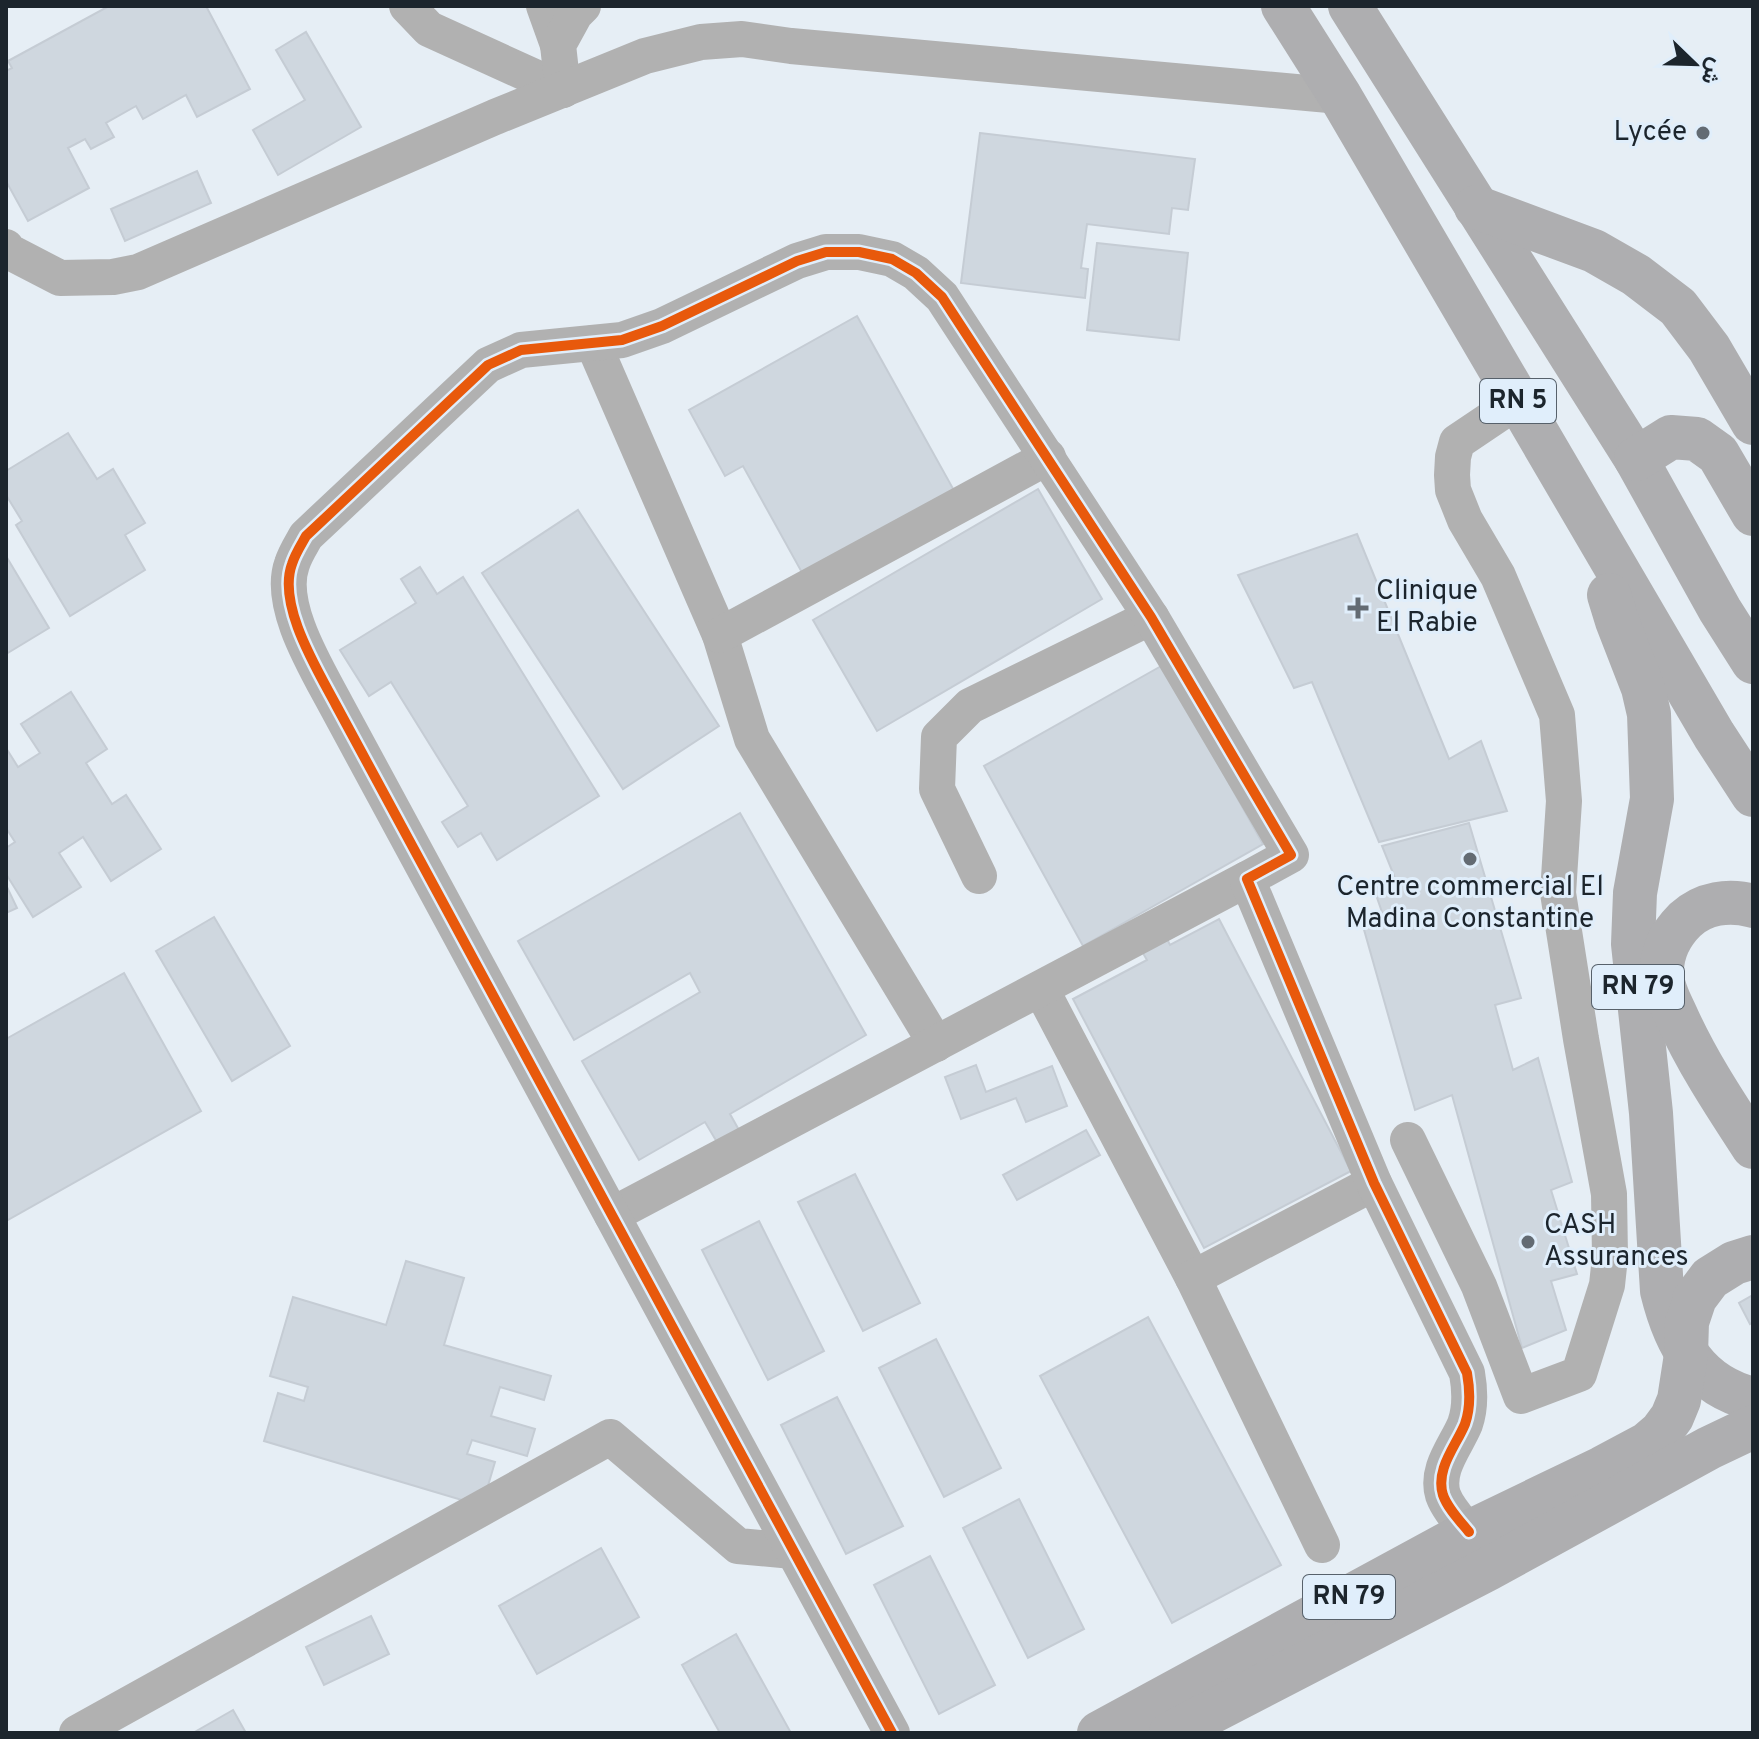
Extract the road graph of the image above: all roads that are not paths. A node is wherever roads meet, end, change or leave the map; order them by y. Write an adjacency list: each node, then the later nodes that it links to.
1 (407, 6): 7 (street)
2 (544, 6): 6 (street)
3 (583, 6): 6 (street)
4 (1283, 6): 8 (highway, RN 5)
5 (1350, 6): 9 (highway, RN 5)
6 (558, 45): 7 (street)
7 (563, 90): 8 (street); 10 (street)
8 (1340, 96): 12 (highway, RN 5)
9 (1476, 207): 13 (highway); 15 (highway, RN 5)
10 (6, 247)
11 (593, 343): 14 (street); 19 (street); 30 (street)
12 (1518, 401): 17 (highway, RN 5); 27 (street)
13 (1753, 423)
14 (1048, 457): 18 (street); 19 (street)
15 (1636, 459): 16 (highway); 20 (highway, RN 5)
16 (1753, 514)
17 (1601, 541): 21 (highway, RN 5); 33 (highway, RN 79)
18 (1151, 617): 22 (street); 23 (street)
19 (720, 635): 26 (street)
20 (1753, 662)
21 (1753, 795)
22 (979, 876)
23 (1247, 879): 25 (street); 29 (street)
24 (1753, 906): 28 (highway, RN 79)
25 (1041, 989): 26 (street); 32 (street)
26 (936, 1044): 30 (street)
27 (1408, 1140)
28 (1753, 1147)
29 (1374, 1183): 32 (street); 36 (street)
30 (612, 1215): 38 (street)
31 (1753, 1257): 33 (highway, RN 79)
32 (1193, 1278): 37 (street)
33 (1686, 1355): 34 (highway, RN 79); 36 (highway, RN 79)
34 (1753, 1399)
35 (1753, 1427): 42 (highway, RN 79)
36 (1469, 1532): 41 (highway, RN 79)
37 (1322, 1545)
38 (793, 1551): 39 (street); 40 (street)
39 (77, 1733)
40 (892, 1733)
41 (1099, 1733)
42 (1171, 1733)

